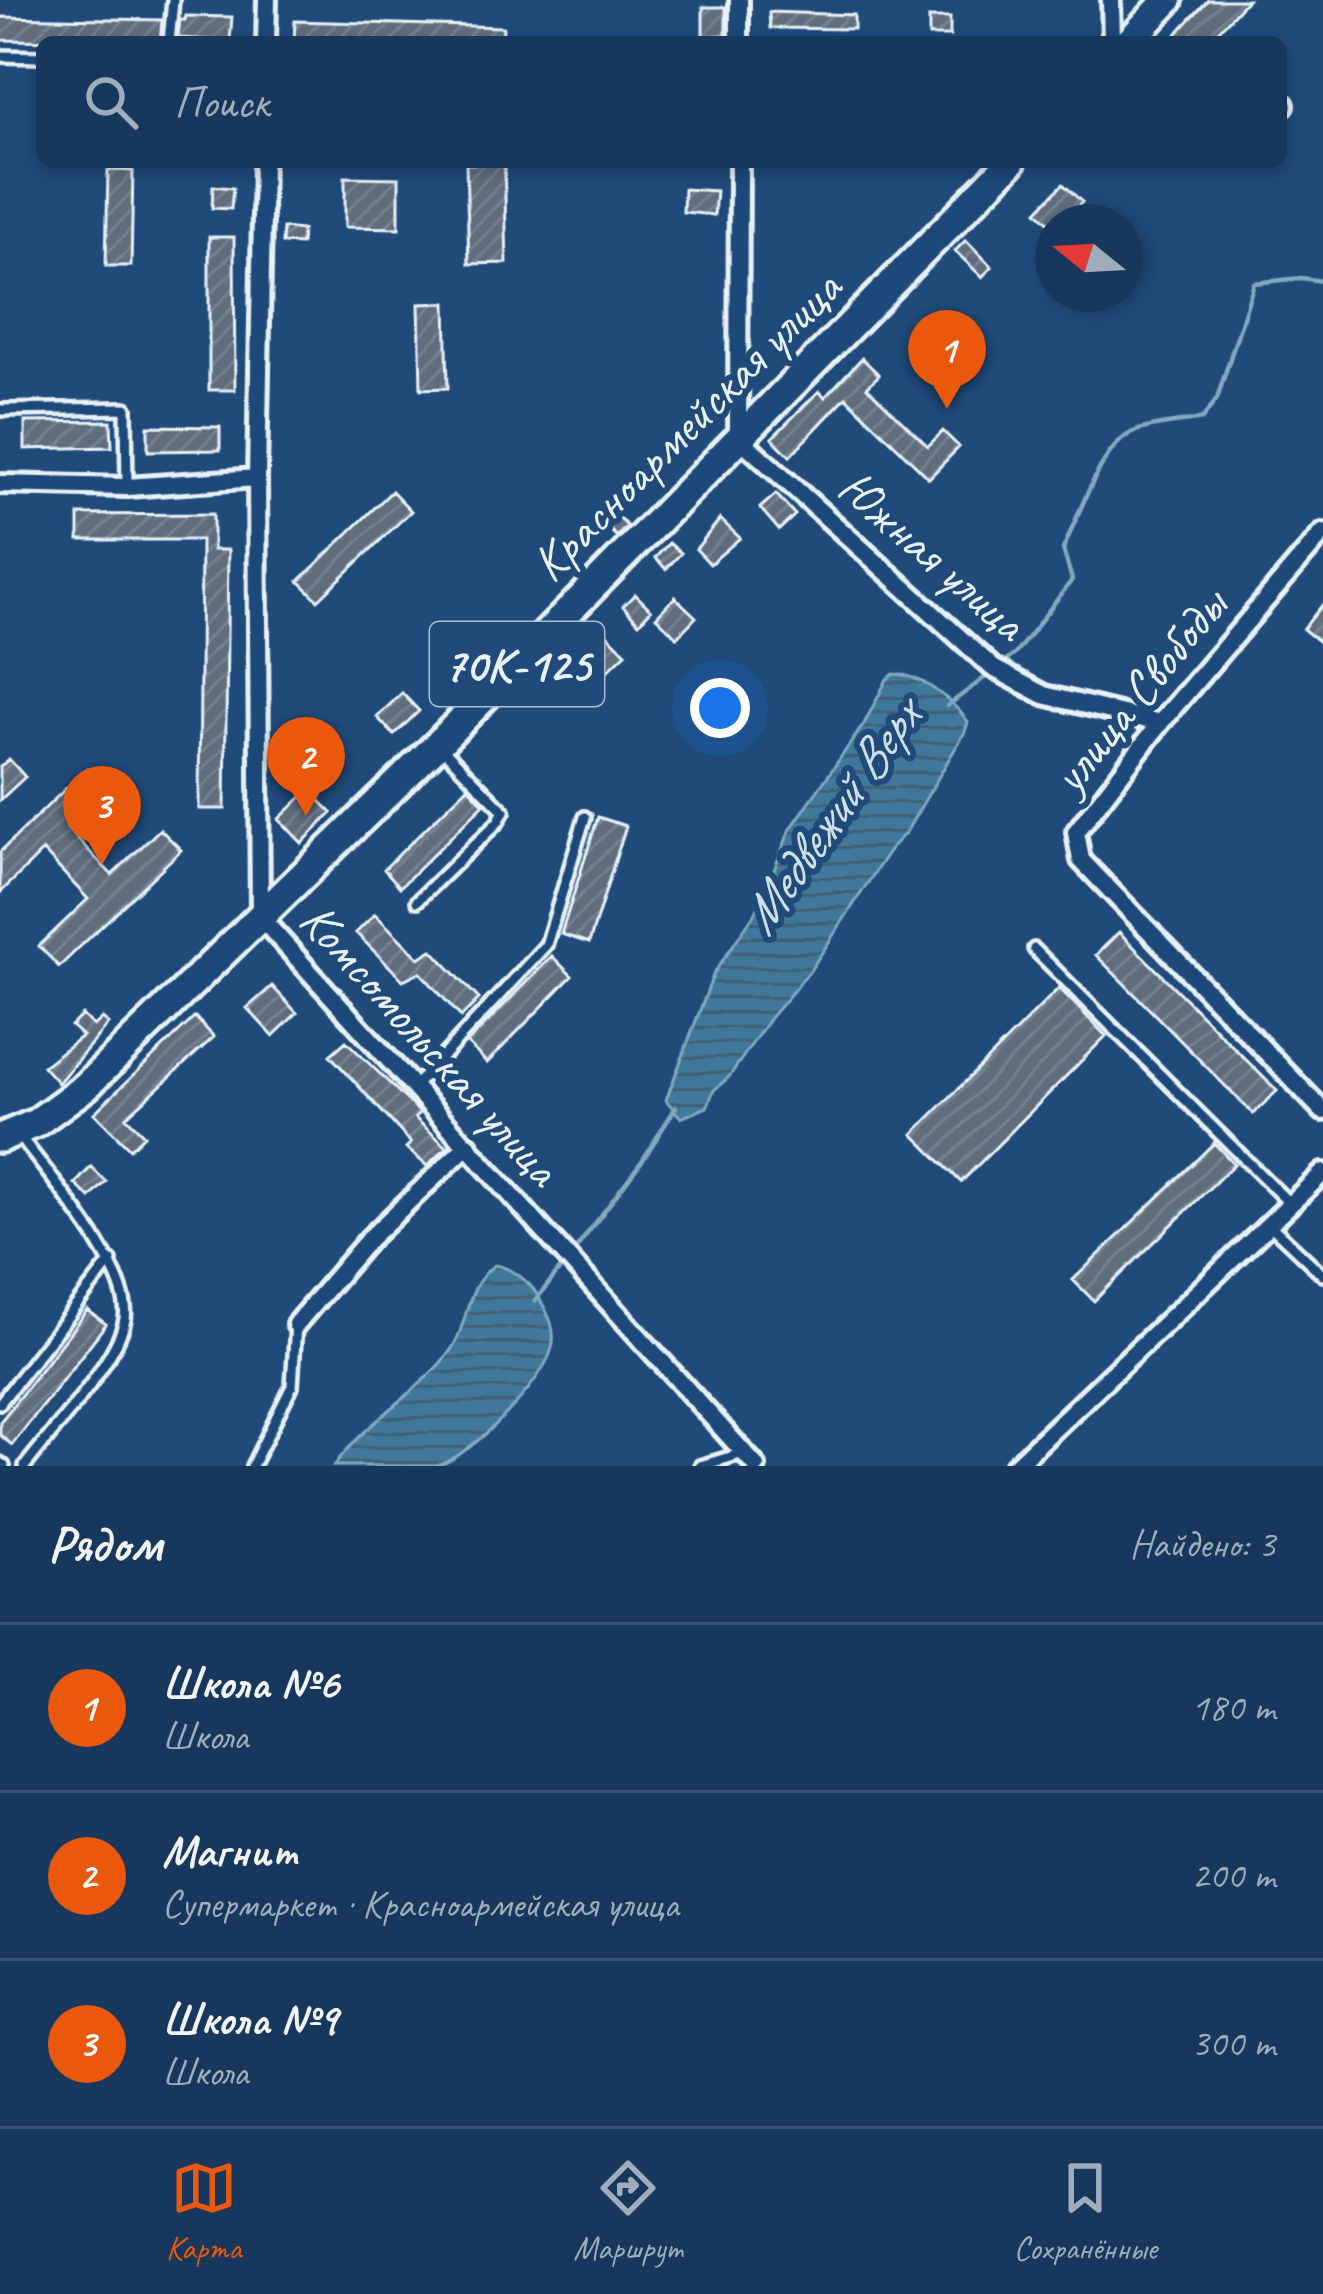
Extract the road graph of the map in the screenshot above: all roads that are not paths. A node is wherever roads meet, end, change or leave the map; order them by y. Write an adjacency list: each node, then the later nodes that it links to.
1 (173, 0): 6 (lane)
2 (267, 0): 7 (street)
3 (739, 0): 8 (street)
4 (1111, 0): 9 (street)
5 (1168, 0): 10 (main road)
6 (170, 36)
7 (266, 36)
8 (739, 36)
9 (1112, 36)
10 (1135, 36)
11 (0, 56): 12 (lane)
12 (36, 57)
13 (263, 168): 18 (street, Комсомольская улица)
14 (739, 168): 17 (street)
15 (1006, 168): 17 (main road, Красноармейская улица / 70К-125)
16 (0, 410): 20 (lane)
17 (738, 437): 22 (street, Южная улица); 23 (main road, Красноармейская улица / 70К-125)
18 (256, 478): 20 (street); 26 (street, Комсомольская улица)
19 (0, 484): 20 (street)
20 (127, 487)
21 (1323, 532): 22 (street, улица Свободы)
22 (1160, 723): 29 (street, улица Свободы)
23 (438, 744): 25 (lane); 26 (main road, Красноармейская улица / 70К-125)
24 (585, 817): 28 (lane)
25 (417, 902)
26 (260, 917): 28 (street, Комсомольская улица); 30 (main road, Красноармейская улица / 70К-125)
27 (1034, 949): 33 (lane)
28 (415, 1086): 31 (street, Комсомольская улица)
29 (1323, 1111)
30 (8, 1134): 35 (lane)
31 (468, 1145): 37 (street); 39 (street, Комсомольская улица)
32 (1323, 1172): 33 (street)
33 (1290, 1204): 34 (street)
34 (1269, 1224): 36 (lane); 43 (street)
35 (111, 1261): 38 (lane); 40 (lane)
36 (1323, 1275)
37 (296, 1324): 41 (lane)
38 (0, 1403)
39 (750, 1460): 42 (lane)
40 (25, 1466)
41 (253, 1466)
42 (700, 1466)
43 (1015, 1466)

